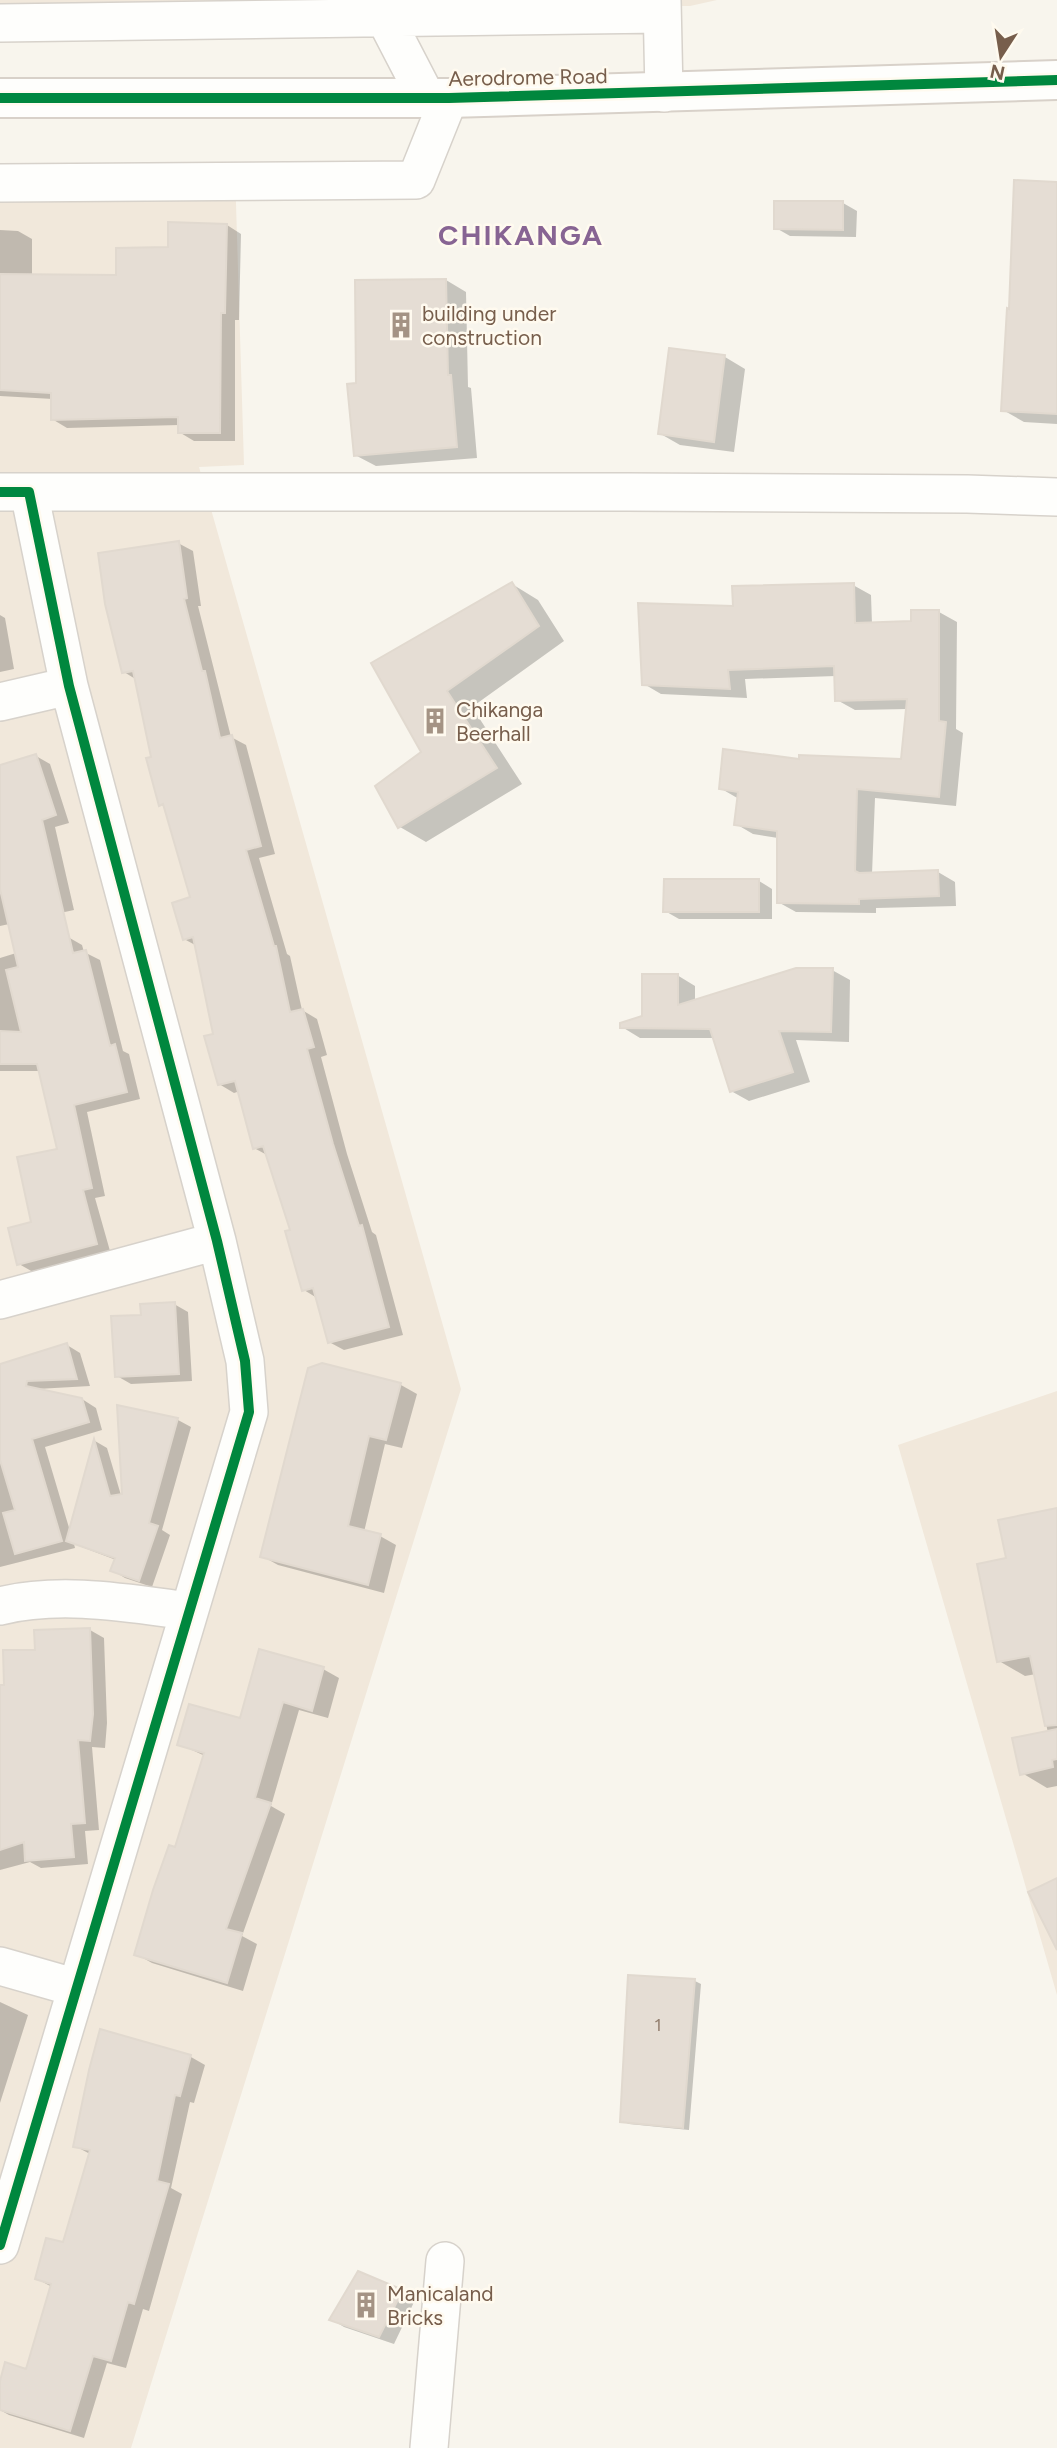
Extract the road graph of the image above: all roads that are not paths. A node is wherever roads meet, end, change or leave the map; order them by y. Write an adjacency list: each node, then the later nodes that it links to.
1 (662, 7): 2 (street); 5 (street)
2 (385, 18): 3 (street); 7 (street)
3 (0, 23)
4 (1057, 80): 5 (street, Aerodrome Road)
5 (664, 93): 7 (street, Aerodrome Road)
6 (0, 98): 7 (street, Aerodrome Road)
7 (438, 99): 8 (street)
8 (0, 183)
9 (15, 492): 10 (street); 11 (street)
10 (1057, 497)
11 (69, 686): 12 (street); 13 (street)
12 (0, 702)
13 (217, 1241): 14 (street); 16 (street)
14 (0, 1300)
15 (0, 1606): 16 (street)
16 (189, 1611): 18 (street)
17 (0, 1966): 18 (street)
18 (77, 1988): 19 (street)
19 (0, 2245)
20 (445, 2261): 21 (street)
21 (429, 2448)

